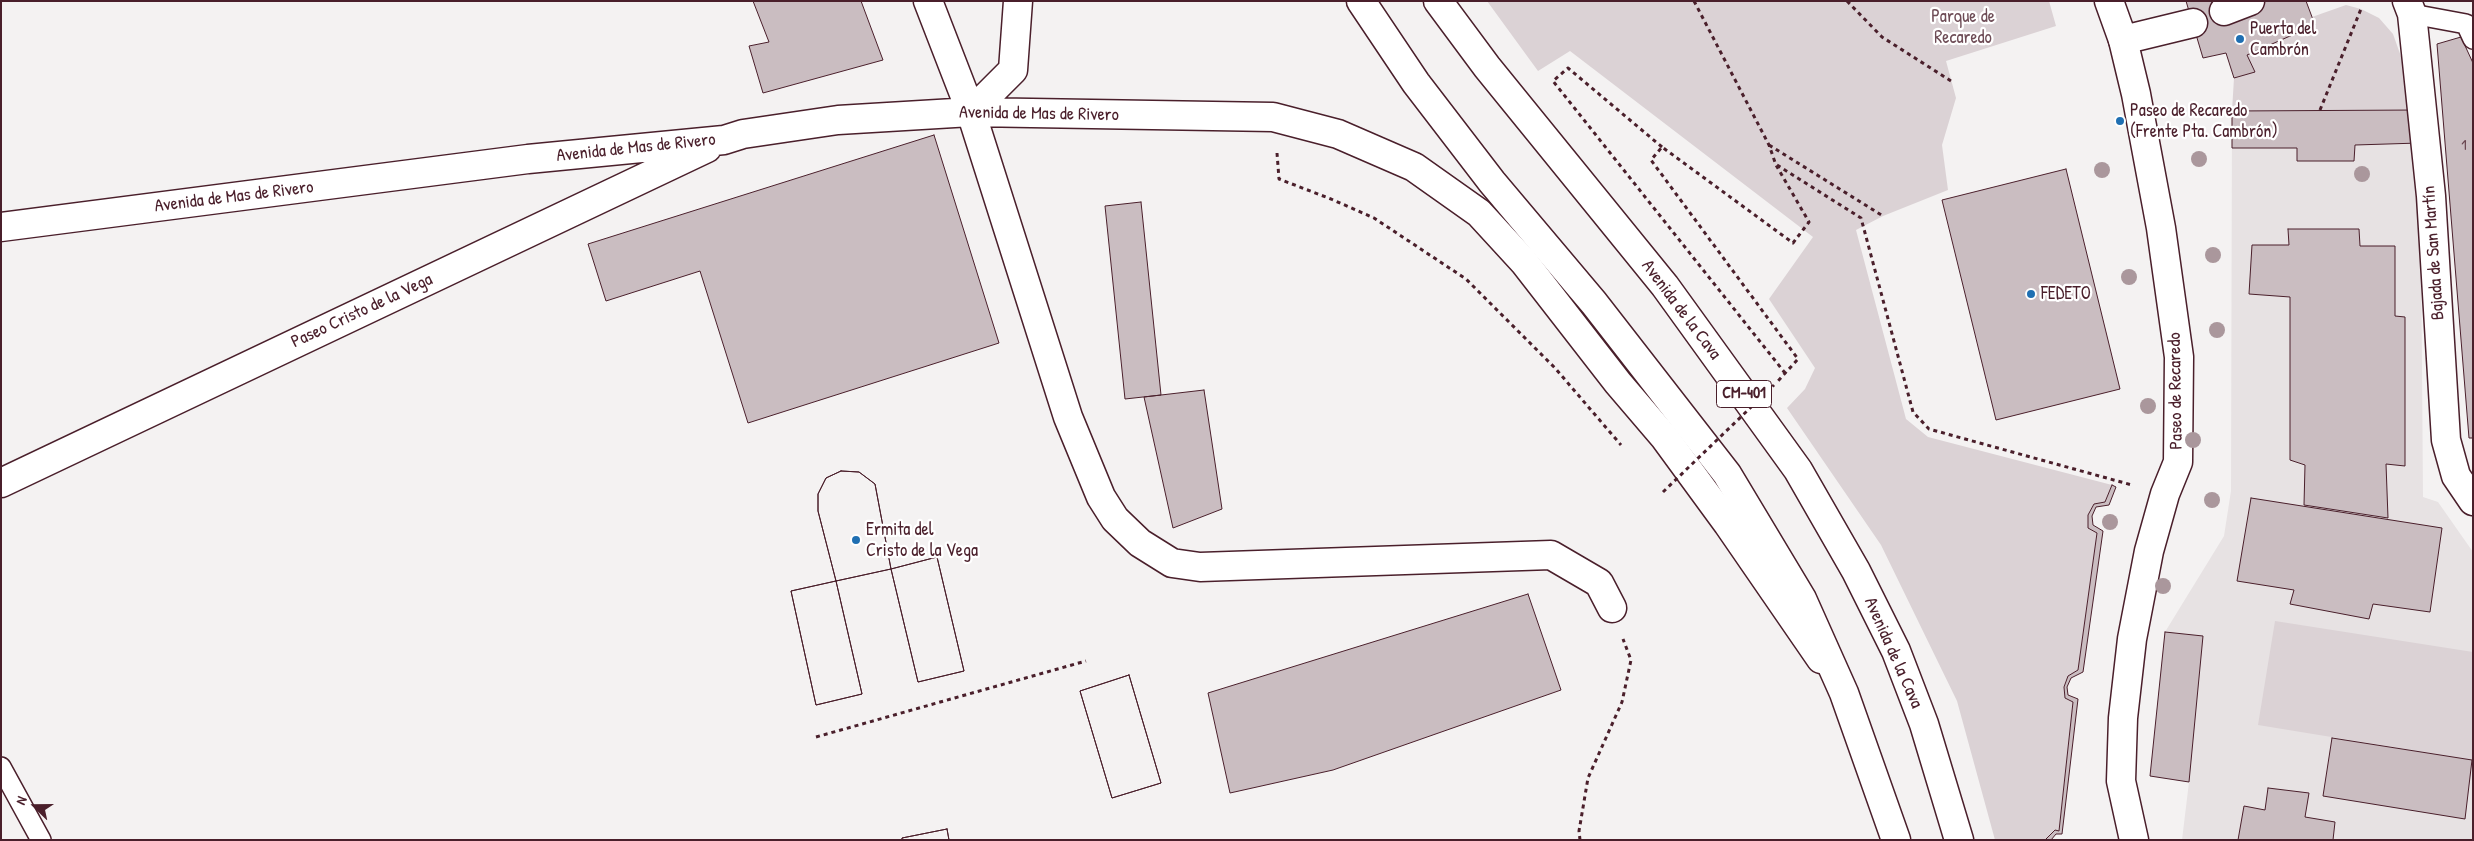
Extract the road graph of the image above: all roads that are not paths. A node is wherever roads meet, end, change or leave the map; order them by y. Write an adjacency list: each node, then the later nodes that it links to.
1 (928, 1): 12 (street)
2 (1018, 1): 12 (street)
3 (1362, 1): 18 (street)
4 (1438, 1): 22 (street, Avenida de la Cava / CM-401)
5 (2109, 1): 11 (street, Paseo de Recaredo)
6 (2250, 1): 8 (street)
7 (2410, 7): 10 (lane); 16 (street, Bajada de San Martín)
8 (2224, 11)
9 (2193, 23): 11 (street)
10 (2473, 39)
11 (2123, 40): 23 (street, Paseo de Recaredo)
12 (971, 112): 13 (street, Avenida de Mas de Rivero); 17 (street); 18 (street, Avenida de Mas de Rivero)
13 (724, 140): 14 (street, Avenida de Mas de Rivero); 15 (street, Paseo Cristo de la Vega)
14 (1, 226)
15 (1, 483)
16 (2473, 501)
17 (1612, 608)
18 (1844, 692): 21 (street)
19 (1, 767): 20 (lane)
20 (41, 840)
21 (1896, 840)
22 (1959, 840)
23 (2134, 840)

